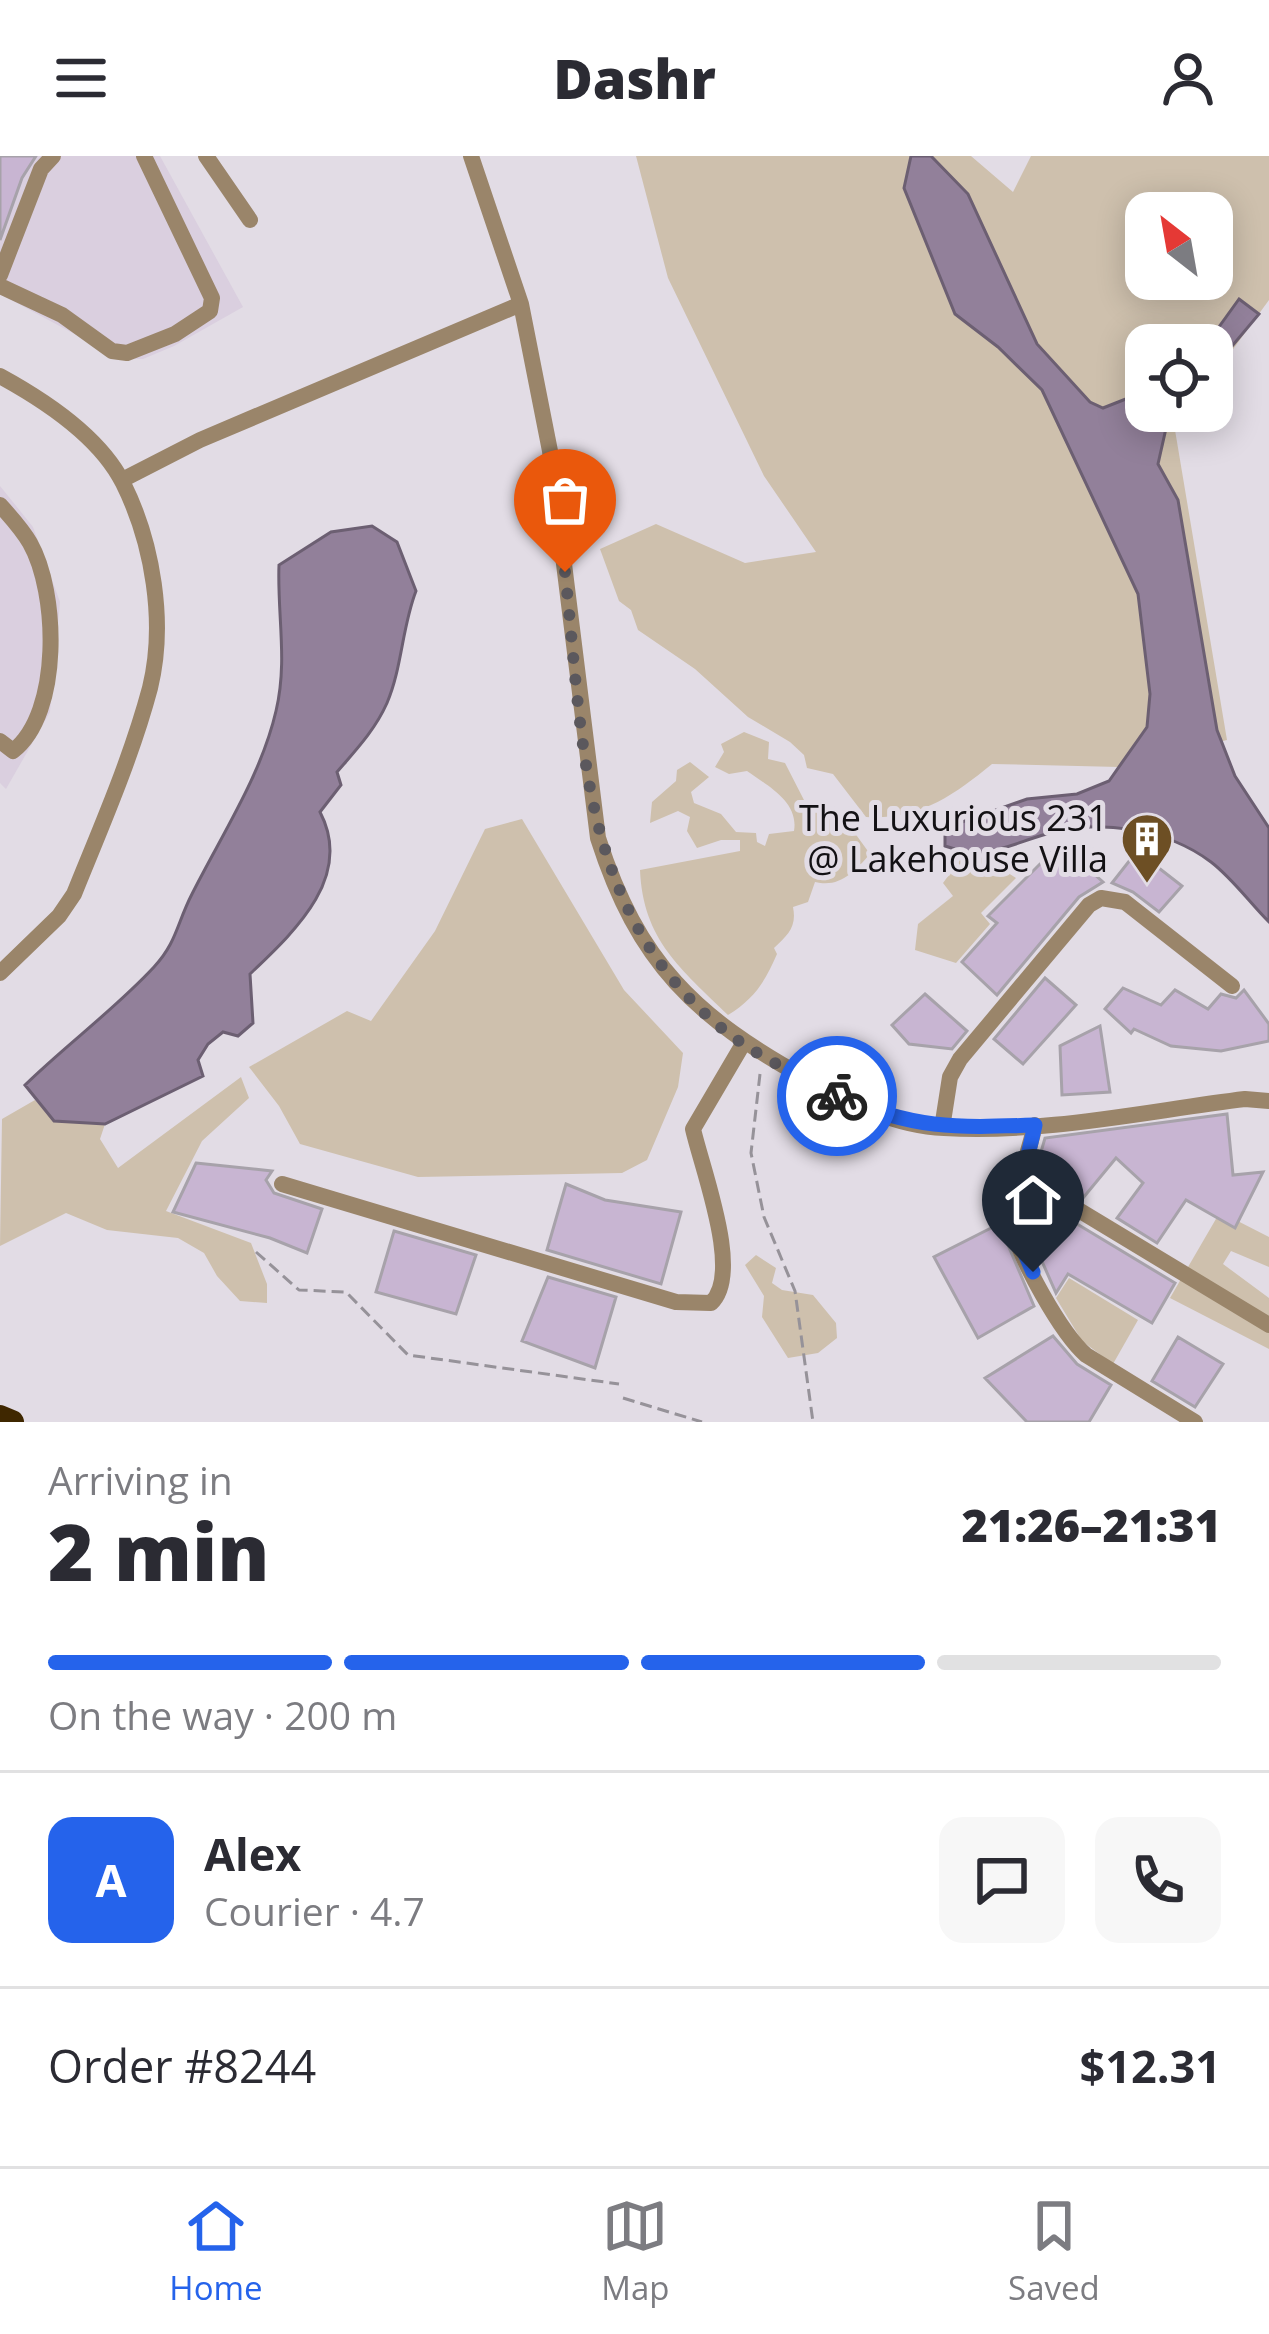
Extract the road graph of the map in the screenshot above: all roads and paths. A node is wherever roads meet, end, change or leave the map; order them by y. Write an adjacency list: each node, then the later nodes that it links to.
1 (53, 156): 6 (street)
2 (144, 156): 7 (street)
3 (206, 156): 5 (street)
4 (471, 156): 8 (street)
5 (250, 220)
6 (0, 275)
7 (0, 286)
8 (521, 304): 10 (street); 15 (street)
9 (0, 376): 10 (street)
10 (122, 480): 13 (street)
11 (0, 505): 12 (street)
12 (0, 741)
13 (0, 974)
14 (1232, 986): 19 (street)
15 (743, 1044): 19 (street); 21 (street)
16 (760, 1074): 29 (path)
17 (1269, 1101): 18 (street)
18 (1035, 1125): 19 (street); 20 (street)
19 (942, 1129)
20 (1024, 1177): 23 (street); 30 (street)
21 (282, 1184)
22 (256, 1252): 24 (path)
23 (1269, 1324)
24 (619, 1384)
25 (623, 1398): 28 (path)
26 (0, 1418): 27 (highway)
27 (12, 1422)
28 (702, 1422)
29 (813, 1422)
30 (1195, 1422)

